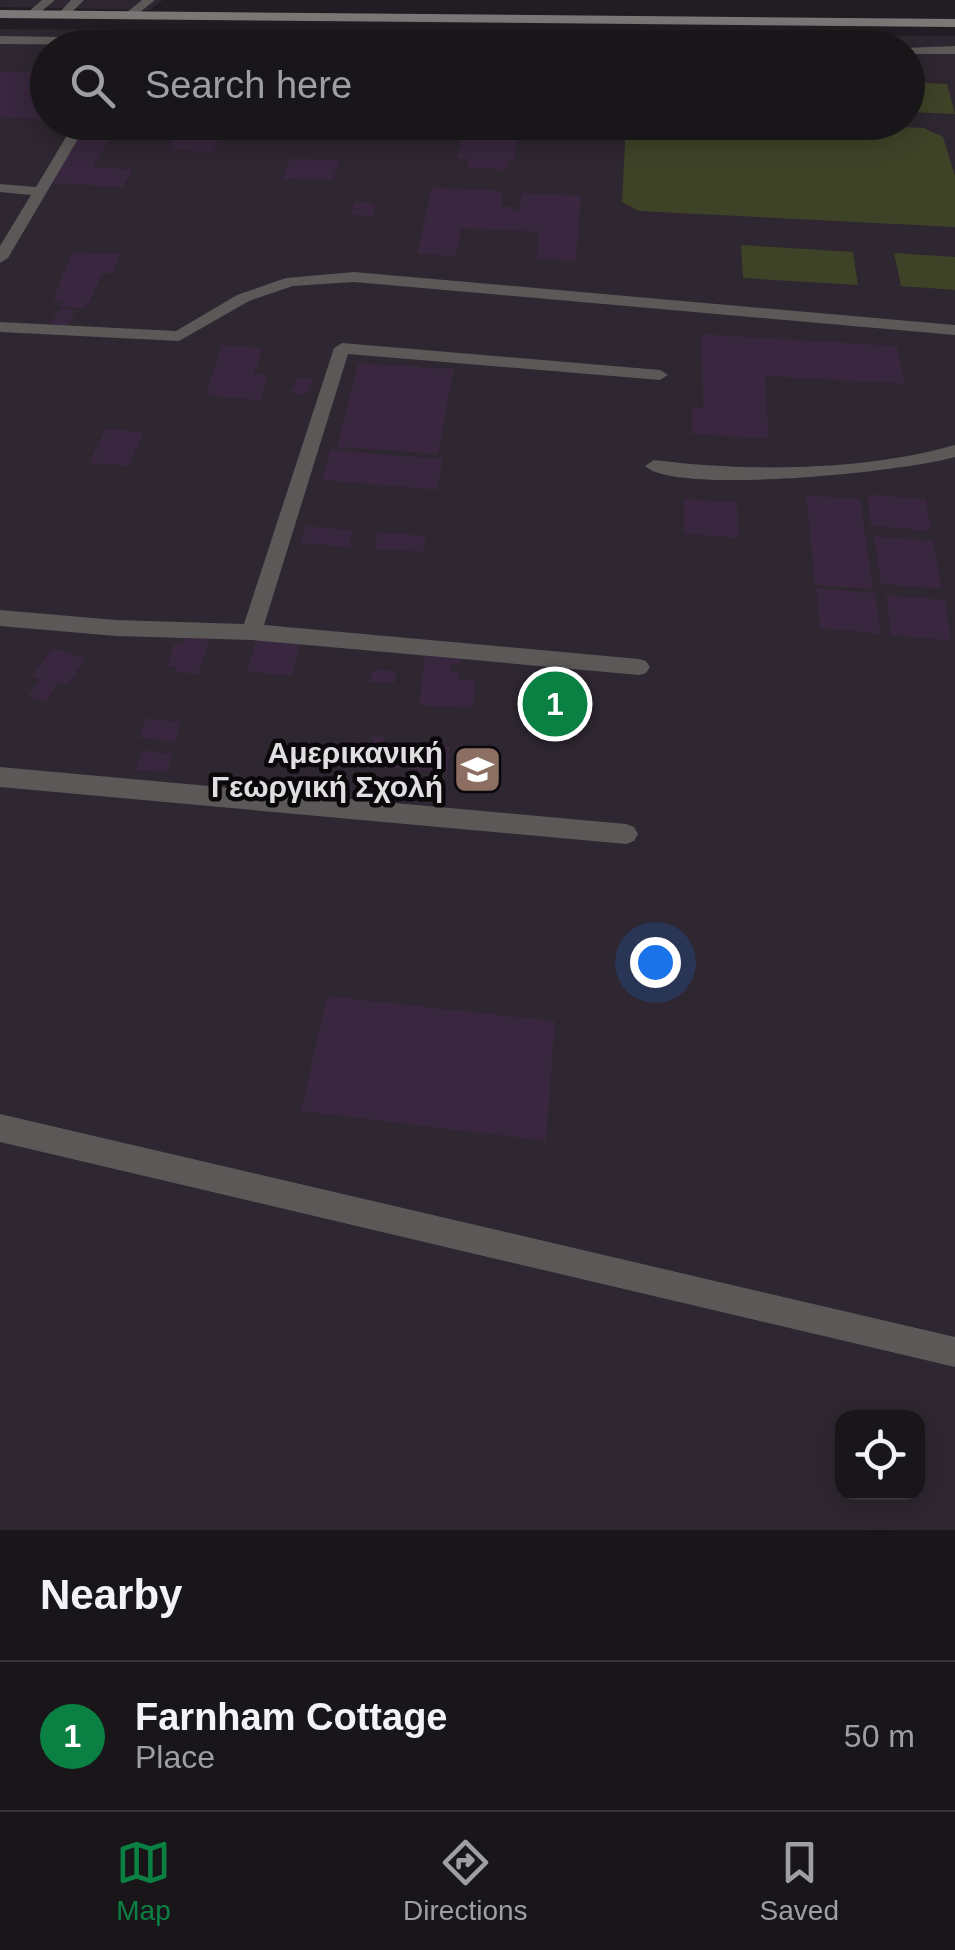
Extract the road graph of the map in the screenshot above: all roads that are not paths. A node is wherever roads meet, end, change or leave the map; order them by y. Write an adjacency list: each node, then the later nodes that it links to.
1 (49, 0): 5 (lane)
2 (78, 0): 6 (lane)
3 (148, 0): 7 (lane)
4 (0, 14): 5 (main road)
5 (32, 14): 6 (main road)
6 (64, 14): 7 (main road)
7 (130, 15): 8 (main road)
8 (955, 23)
9 (0, 40): 10 (lane)
10 (30, 40)
11 (925, 50): 12 (lane)
12 (955, 50)
13 (71, 140): 15 (lane)
14 (0, 188): 15 (lane)
15 (39, 191): 16 (lane)
16 (0, 258)
17 (0, 327): 18 (lane)
18 (955, 330)
19 (660, 375): 23 (lane)
20 (955, 451): 21 (lane)
21 (654, 466)
22 (0, 618): 23 (lane)
23 (252, 632): 24 (lane)
24 (639, 667)
25 (0, 777): 26 (lane)
26 (626, 834)
27 (0, 1128): 28 (lane)
28 (955, 1352)

